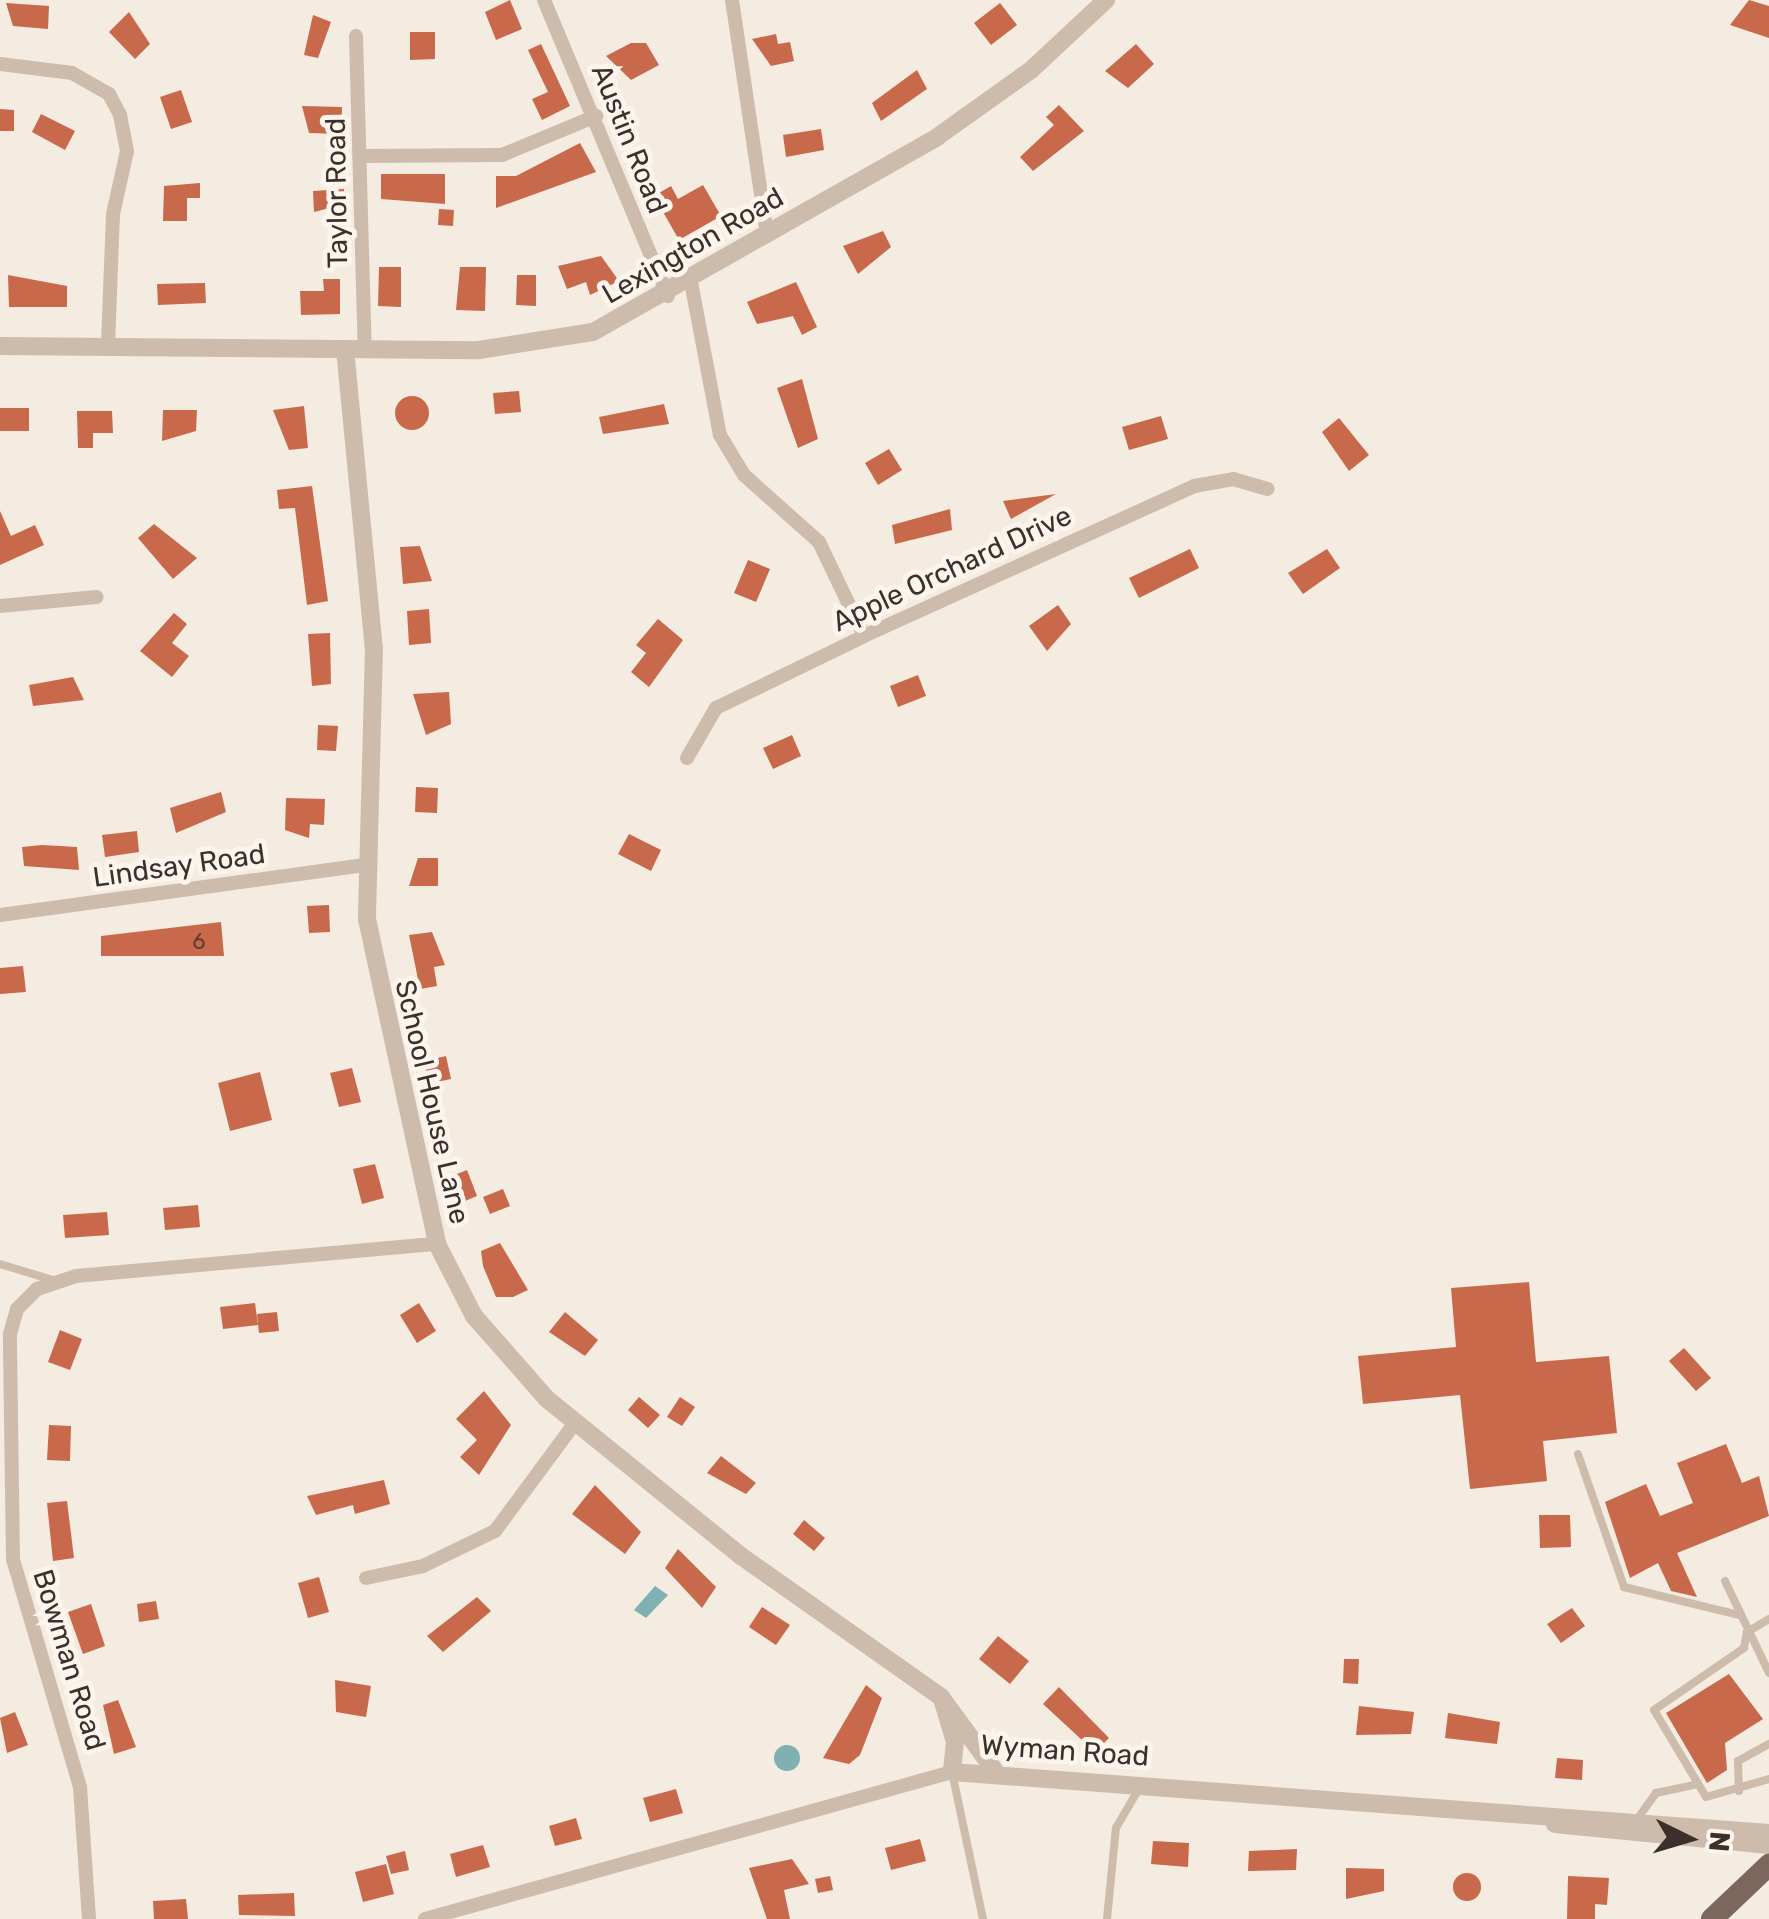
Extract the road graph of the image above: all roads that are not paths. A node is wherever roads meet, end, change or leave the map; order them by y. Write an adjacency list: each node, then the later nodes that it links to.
1 (544, 0): 6 (street, Austin Road)
2 (732, 0): 8 (street)
3 (1106, 0): 8 (street, Lexington Road)
4 (356, 36): 7 (street, Taylor Road)
5 (0, 64): 12 (street)
6 (596, 116): 7 (street); 10 (street, Austin Road)
7 (361, 156): 14 (street, Taylor Road)
8 (768, 235): 9 (street, Lexington Road)
9 (691, 282): 10 (street, Lexington Road); 18 (street)
10 (668, 296): 14 (street, Lexington Road)
11 (0, 346): 12 (street, Lexington Road)
12 (108, 346): 13 (street, Lexington Road)
13 (345, 348): 14 (street, Lexington Road); 20 (street, School House Lane)
14 (365, 349)
15 (1268, 489): 18 (street, Apple Orchard Drive)
16 (97, 597): 17 (street)
17 (0, 606)
18 (864, 636): 19 (street, Apple Orchard Drive)
19 (687, 758)
20 (364, 866): 21 (street, Lindsay Road); 22 (street, School House Lane)
21 (0, 915)
22 (438, 1244): 24 (street); 26 (street, School House Lane)
23 (0, 1264): 24 (lane)
24 (56, 1281): 25 (street, Bowman Road)
25 (5, 1332): 49 (street, Bowman Road)
26 (575, 1424): 28 (street); 34 (street, School House Lane)
27 (1578, 1454): 30 (lane)
28 (366, 1578)
29 (1725, 1581): 30 (lane)
30 (1739, 1615): 32 (lane)
31 (1769, 1619): 32 (lane)
32 (1746, 1632): 33 (lane); 40 (lane)
33 (1769, 1673)
34 (940, 1697): 36 (street, School House Lane); 37 (street)
35 (1769, 1744): 41 (lane)
36 (995, 1771): 37 (street, Wyman Road); 39 (street, Wyman Road)
37 (952, 1772): 50 (street, Wyman Road); 51 (lane)
38 (1769, 1779): 41 (lane)
39 (1143, 1784): 43 (street, Wyman Road); 48 (lane)
40 (1694, 1785): 41 (lane); 42 (lane)
41 (1739, 1791)
42 (1635, 1818): 43 (street, Wyman Road); 44 (street, Wyman Road); 45 (lane)
43 (1540, 1820): 45 (street, Wyman Road)
44 (1769, 1833)
45 (1634, 1838): 46 (street, Wyman Road)
46 (1769, 1846)
47 (1769, 1864): 52 (main road)
48 (1111, 1917)
49 (89, 1919)
50 (425, 1919)
51 (983, 1919)
52 (1712, 1919)

